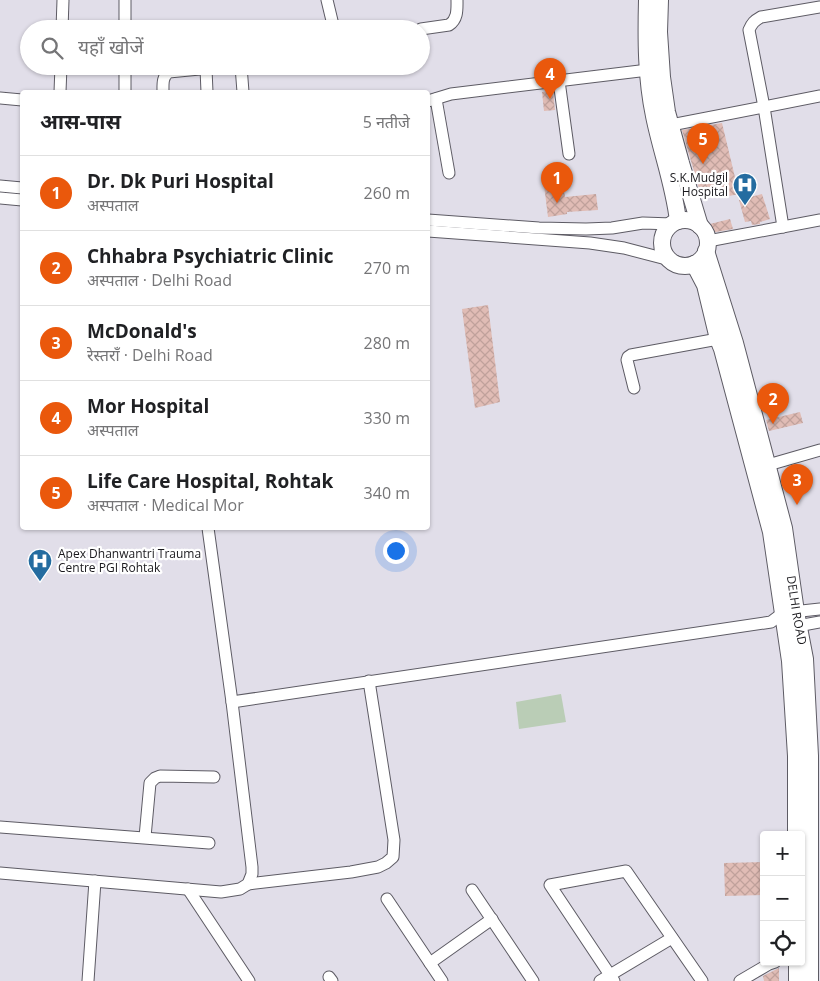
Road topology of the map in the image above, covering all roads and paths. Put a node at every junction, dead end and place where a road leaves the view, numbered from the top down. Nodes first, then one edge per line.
1 (63, 0) edge
2 (125, 0) edge
3 (326, 0) edge
4 (457, 0) edge
5 (648, 0) edge
6 (660, 0) edge
7 (820, 7) edge
8 (62, 20) edge
9 (125, 20) edge
10 (332, 20) edge
11 (430, 27) edge
12 (648, 70) junction
13 (61, 75) edge
14 (125, 75) edge
15 (165, 75) edge
16 (206, 75) edge
17 (242, 75) edge
18 (559, 81) junction
19 (60, 90) edge
20 (125, 90) edge
21 (163, 90) edge
22 (207, 90) edge
23 (243, 90) edge
24 (820, 96) edge
25 (0, 98) edge
26 (20, 100) edge
27 (432, 100) edge
28 (764, 107) junction
29 (671, 126) junction
30 (569, 154) dead end
31 (449, 173) dead end
32 (0, 186) edge
33 (20, 188) edge
34 (0, 198) edge
35 (20, 200) edge
36 (430, 220) edge
37 (820, 220) edge
38 (675, 222) junction
39 (700, 226) junction
40 (783, 227) junction
41 (430, 231) edge
42 (707, 246) junction
43 (670, 260) junction
44 (694, 264) junction
45 (718, 338) junction
46 (634, 388) dead end
47 (820, 450) edge
48 (768, 465) junction
49 (208, 530) edge
50 (820, 610) edge
51 (787, 620) junction
52 (820, 622) edge
53 (369, 681) junction
54 (232, 702) junction
55 (214, 777) dead end
56 (815, 804) edge
57 (0, 827) edge
58 (796, 831) edge
59 (145, 837) junction
60 (209, 843) dead end
61 (0, 873) edge
62 (95, 881) junction
63 (248, 884) junction
64 (188, 889) junction
65 (472, 890) dead end
66 (387, 900) dead end
67 (492, 919) junction
68 (805, 932) edge
69 (672, 938) junction
70 (430, 963) junction
71 (765, 966) edge
72 (805, 966) edge
73 (608, 979) edge
74 (807, 980) edge
75 (88, 981) edge
76 (249, 981) edge
77 (442, 981) edge
78 (533, 981) edge
79 (702, 981) edge
80 (740, 981) edge

1 - 8 street
2 - 9 street
3 - 10 street
4 - 11 street
5 - 12 main road
6 - 29 main road
7 - 28 street
12 - 18 street
12 - 38 main road
13 - 19 street
14 - 20 street
15 - 21 street
16 - 22 street
17 - 23 street
18 - 27 street
18 - 30 street
24 - 28 street
25 - 26 street
27 - 31 street
28 - 29 street
28 - 40 street
29 - 39 main road
32 - 33 street
34 - 35 street
36 - 38 street
37 - 40 street
38 - 39 main road
38 - 43 main road
39 - 42 main road
40 - 42 street
41 - 43 street
42 - 44 main road
42 - 48 main road, DELHI ROAD
43 - 44 main road
44 - 45 main road, DELHI ROAD
45 - 46 street
45 - 51 main road, DELHI ROAD
47 - 48 street
48 - 51 main road, DELHI ROAD
49 - 54 street
50 - 51 street
51 - 52 street
51 - 53 street
51 - 56 main road, DELHI ROAD
51 - 58 main road, DELHI ROAD
53 - 54 street
53 - 63 street
54 - 63 street
55 - 59 street
56 - 68 main road, DELHI ROAD
57 - 59 street
59 - 60 street
61 - 62 street
62 - 64 street
62 - 75 street
63 - 64 street
64 - 76 street
65 - 67 street
66 - 70 street
67 - 70 street
67 - 78 street
69 - 73 street
69 - 73 street
69 - 79 street
70 - 77 street
71 - 80 street
72 - 74 main road, DELHI ROAD

